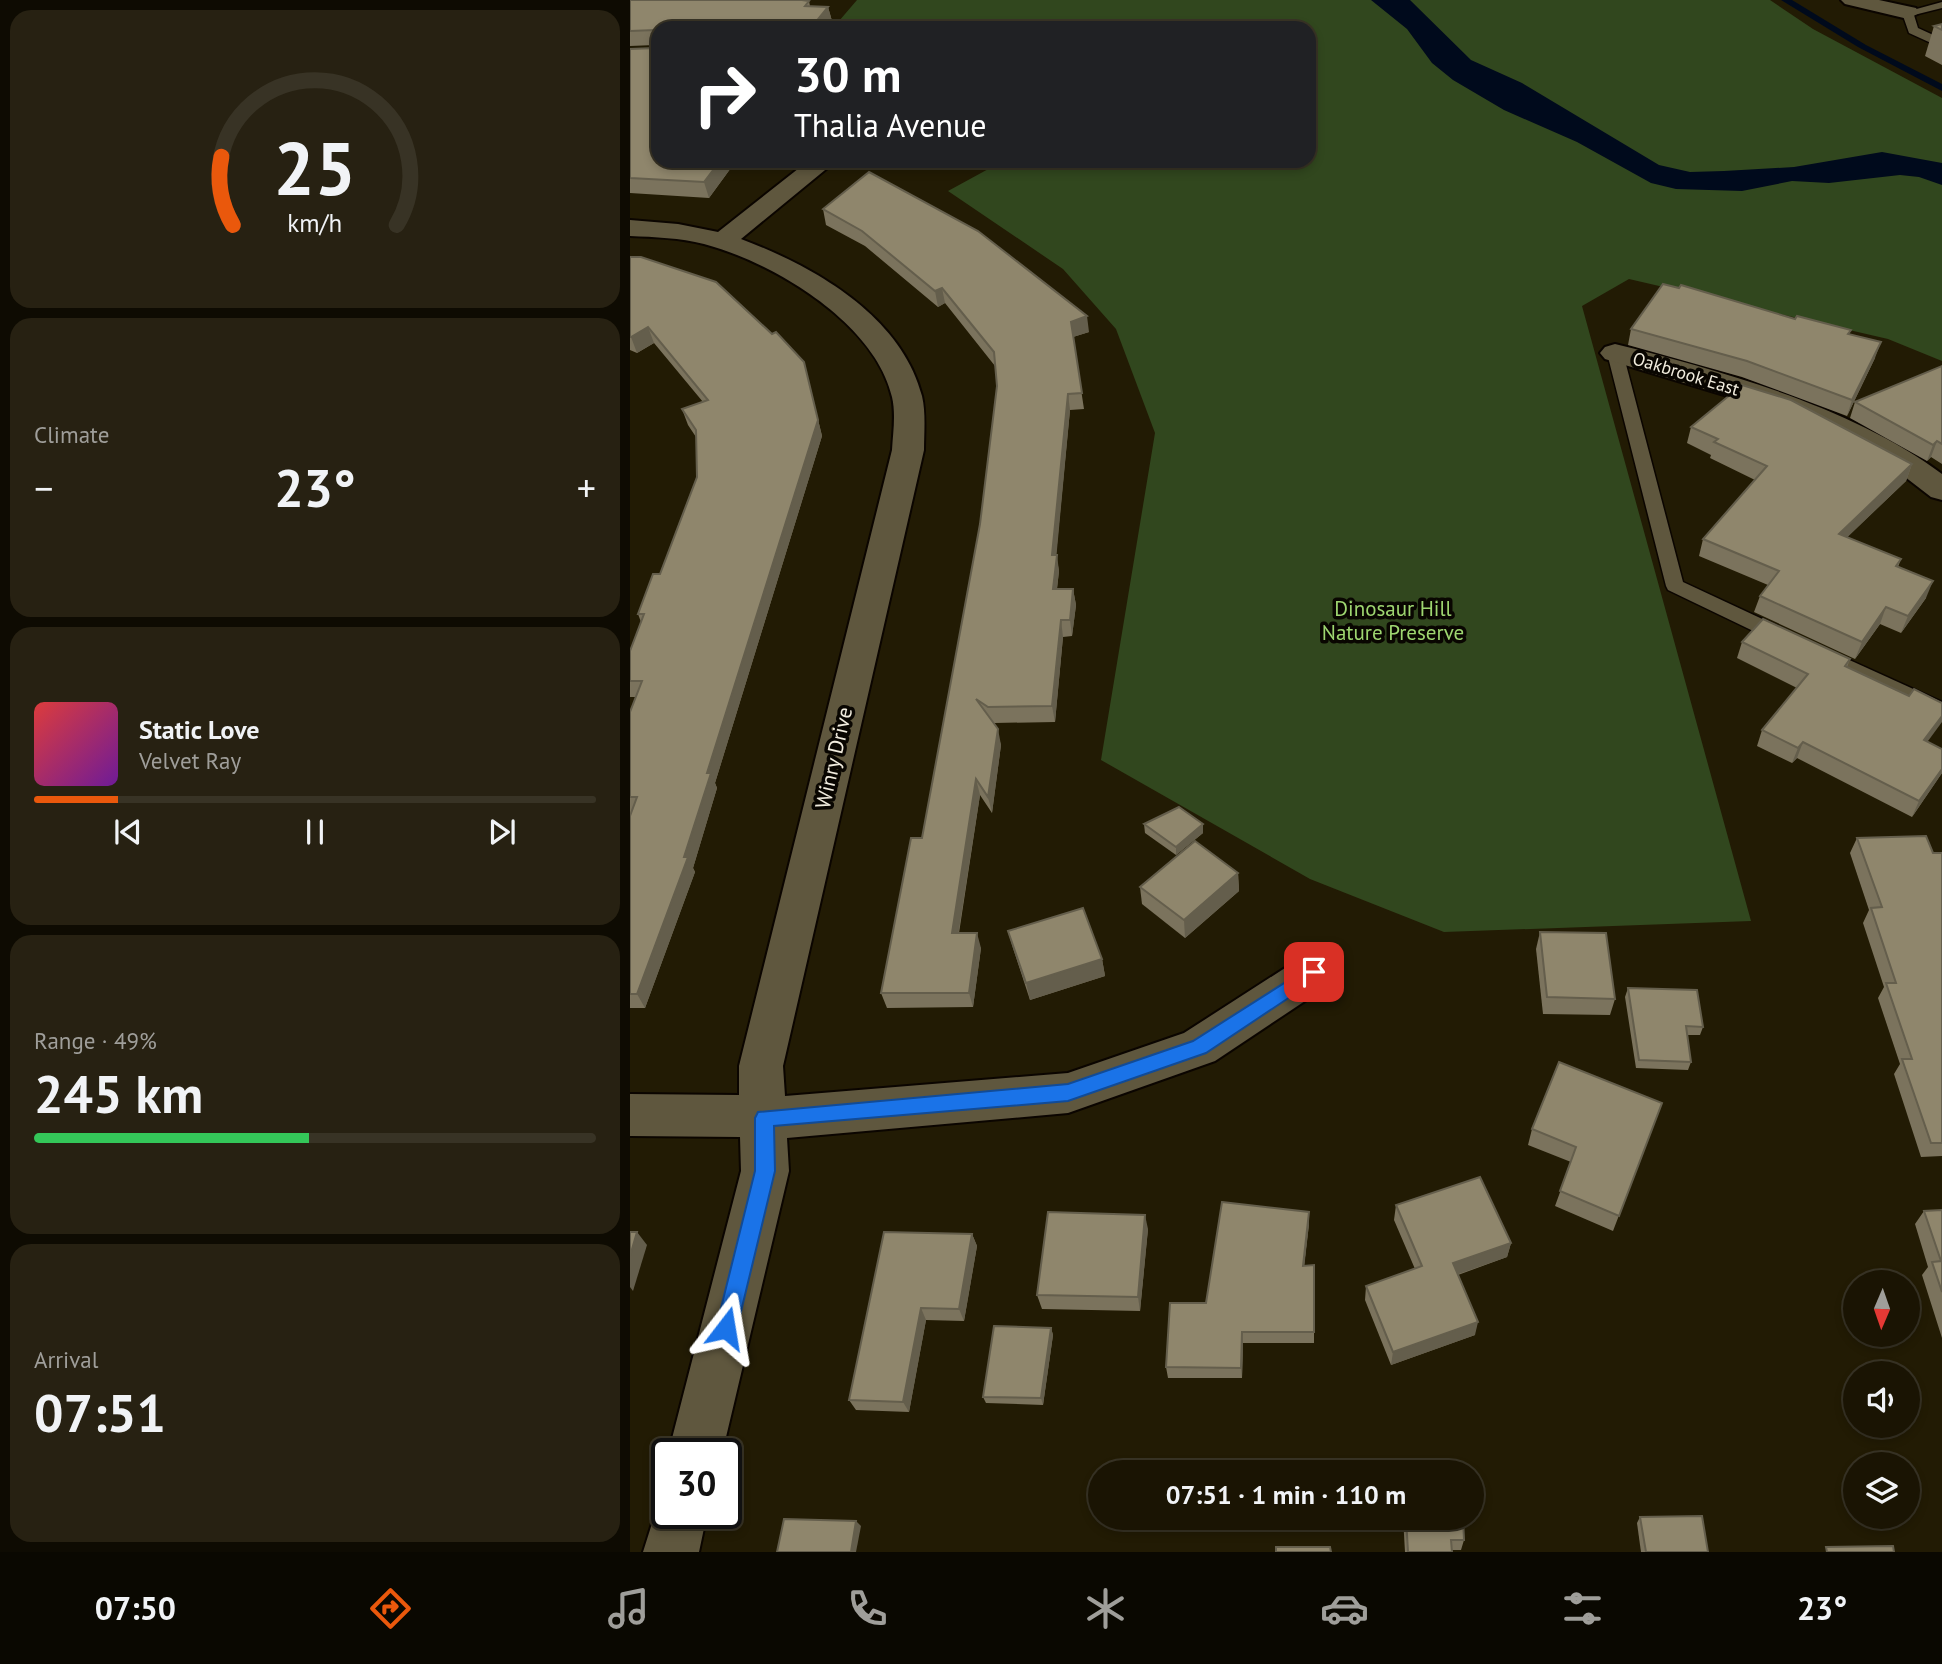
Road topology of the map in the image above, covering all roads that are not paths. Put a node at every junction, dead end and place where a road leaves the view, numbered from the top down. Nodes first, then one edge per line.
1 (1852, 0) edge
2 (1942, 5) edge
3 (1908, 13) junction
4 (1942, 44) edge
5 (814, 168) edge
6 (630, 228) edge
7 (723, 241) junction
8 (1615, 353) joint
9 (1942, 490) edge
10 (1942, 710) edge
11 (1314, 972) dead end
12 (630, 1115) edge
13 (765, 1118) junction
14 (699, 1438) edge
15 (676, 1529) edge
16 (671, 1552) edge

1 - 3 street
2 - 3 lane
3 - 4 lane
5 - 7 street
6 - 7 street, Winry Drive
7 - 13 street, Winry Drive
8 - 9 street, Oakbrook East
8 - 10 lane
11 - 13 street
12 - 13 street
13 - 14 street, Winry Drive
15 - 16 street

